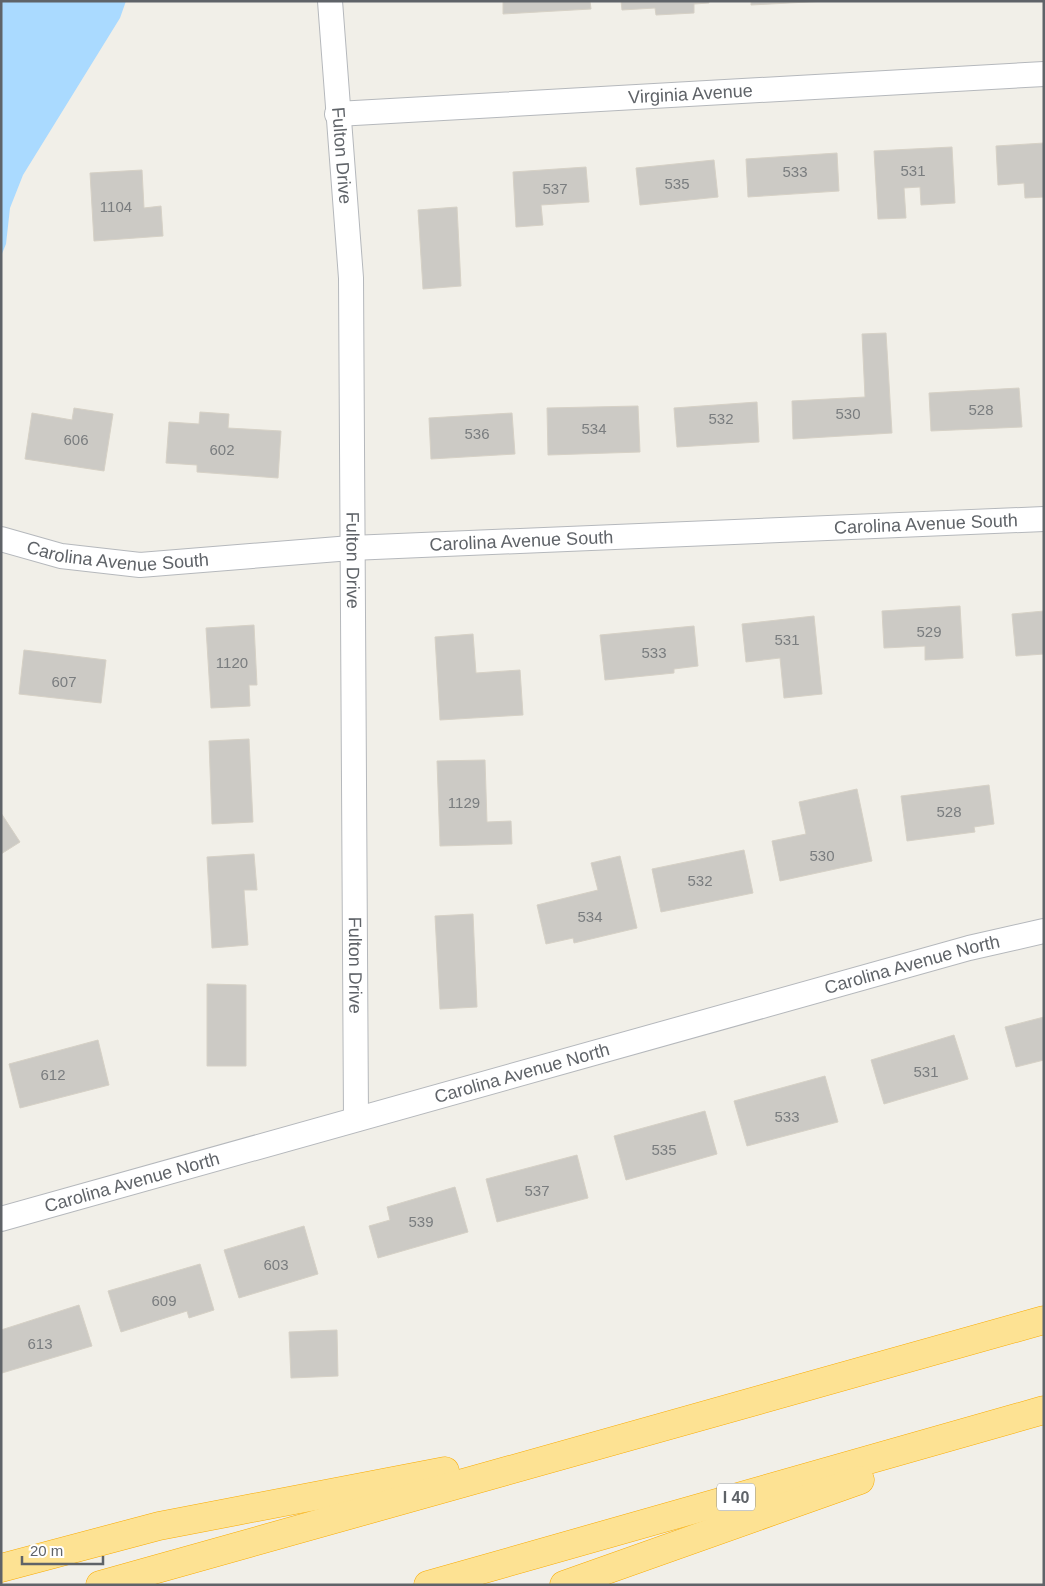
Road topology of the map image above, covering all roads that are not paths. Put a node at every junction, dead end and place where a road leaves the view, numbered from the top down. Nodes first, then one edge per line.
1 (330, 1) edge
2 (1044, 74) edge
3 (337, 114) junction
4 (1044, 519) edge
5 (1, 539) edge
6 (351, 548) junction
7 (1044, 931) edge
8 (356, 1119) junction
9 (1, 1218) edge
10 (1044, 1320) edge
11 (1044, 1410) edge
12 (1044, 1414) edge
13 (629, 1437) junction
14 (1, 1568) edge
15 (100, 1585) edge
16 (428, 1585) edge
17 (564, 1585) edge

1 - 3 street, Fulton Drive
2 - 3 street, Virginia Avenue
3 - 6 street, Fulton Drive
4 - 6 street, Carolina Avenue South
5 - 6 street, Carolina Avenue South
6 - 8 street, Fulton Drive
7 - 8 street, Carolina Avenue North
8 - 9 street, Carolina Avenue North
10 - 13 highway
11 - 16 highway, I 40
12 - 17 highway
13 - 14 highway
13 - 15 highway

